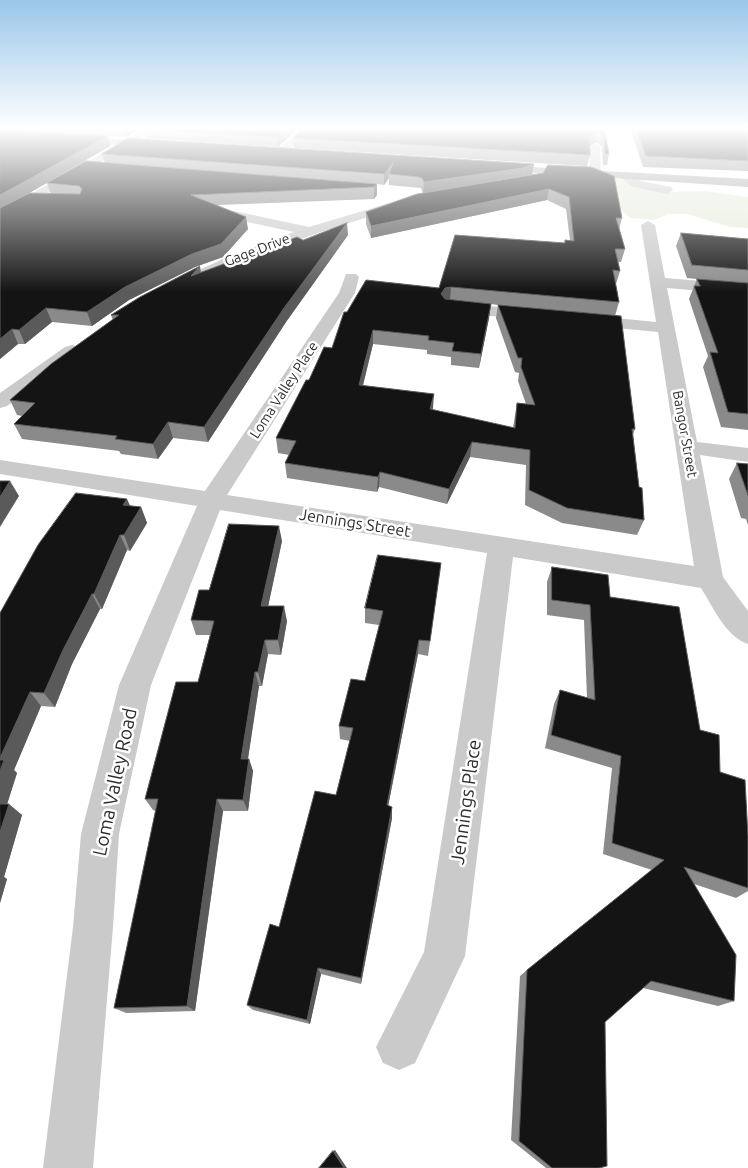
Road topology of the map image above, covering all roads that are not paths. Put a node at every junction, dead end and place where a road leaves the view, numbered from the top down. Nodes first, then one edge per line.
1 (60, 183) edge
2 (522, 183) edge
3 (528, 183) edge
4 (635, 183) edge
5 (667, 190) dead end
6 (32, 199) junction
7 (50, 200) edge
8 (416, 200) edge
9 (234, 215) edge
10 (0, 217) edge
11 (648, 225) dead end
12 (309, 231) junction
13 (351, 276) dead end
14 (658, 282) junction
15 (748, 290) edge
16 (155, 296) edge
17 (450, 307) edge
18 (551, 317) edge
19 (570, 319) edge
20 (666, 328) junction
21 (87, 340) edge
22 (0, 402) edge
23 (687, 447) junction
24 (748, 455) edge
25 (0, 468) edge
26 (211, 500) junction
27 (501, 546) junction
28 (710, 579) junction
29 (748, 632) edge
30 (399, 1047) dead end
31 (68, 1168) edge

1 - 6 street
2 - 3 main road
4 - 5 street
6 - 7 street
6 - 10 street
8 - 12 street, Gage Drive
9 - 12 street
11 - 14 street, Bangor Street
12 - 16 street, Gage Drive
13 - 26 street, Loma Valley Place
14 - 15 street
14 - 20 street, Bangor Street
17 - 18 street
19 - 20 street
20 - 23 street, Bangor Street
21 - 22 street
23 - 24 street
23 - 28 street, Bangor Street
25 - 26 street, Jennings Street
26 - 27 street, Jennings Street
26 - 31 street, Loma Valley Road
27 - 28 street, Jennings Street
27 - 30 street, Jennings Place
28 - 29 street, Bangor Street

